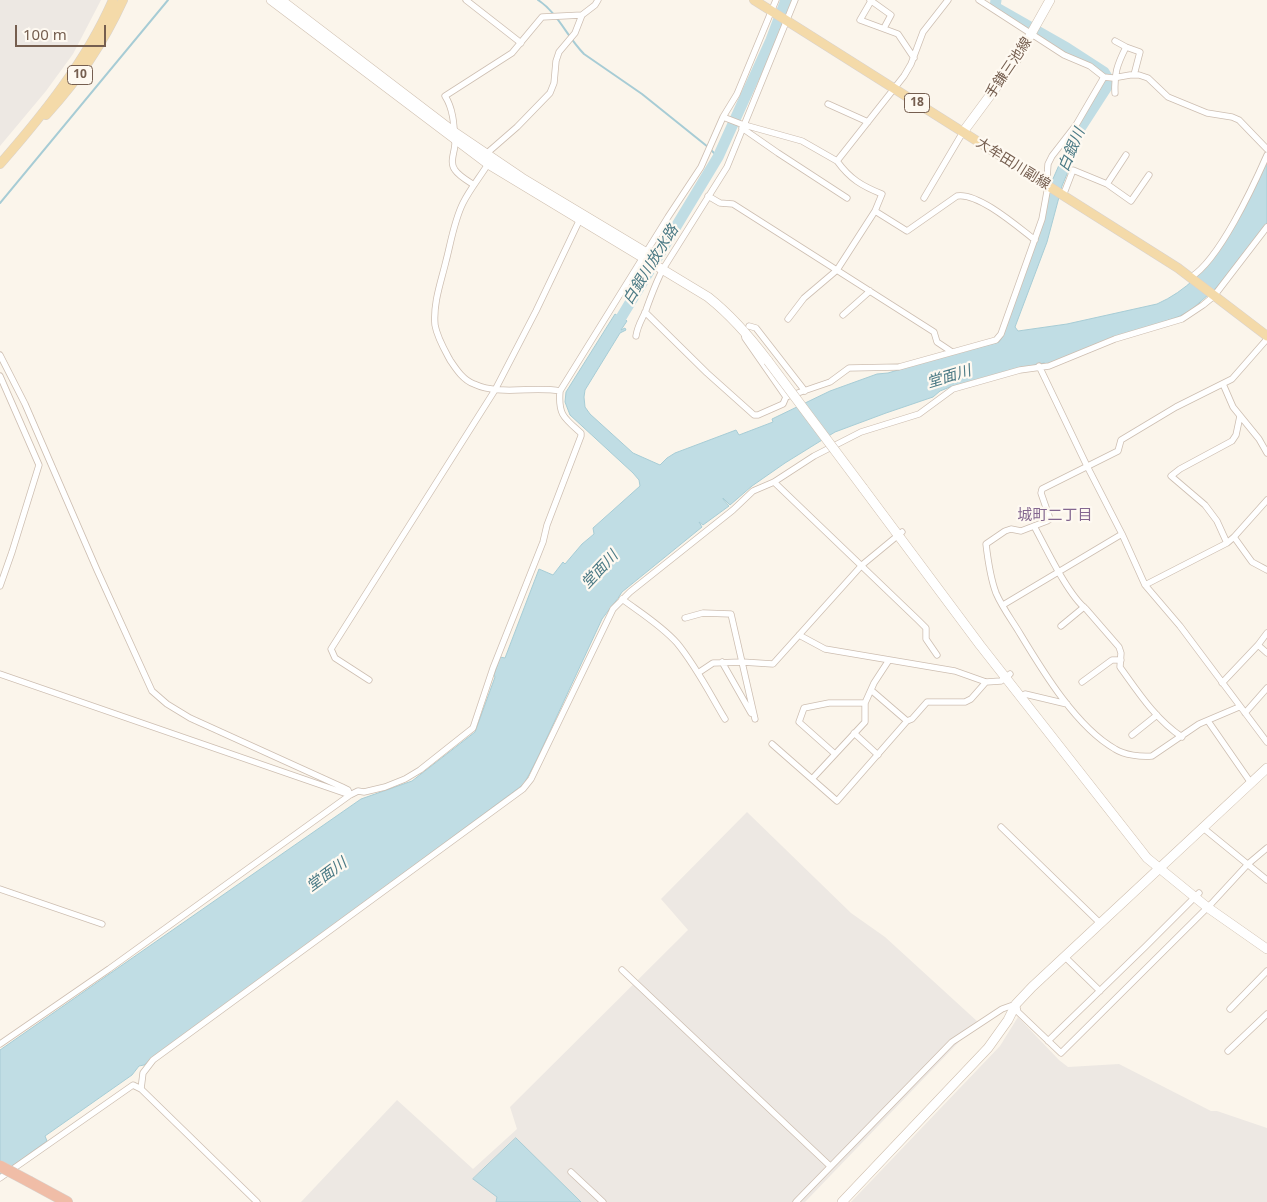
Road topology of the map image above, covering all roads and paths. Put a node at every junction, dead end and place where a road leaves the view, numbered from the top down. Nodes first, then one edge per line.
1 (113, 0) edge
2 (123, 0) edge
3 (271, 0) edge
4 (282, 0) edge
5 (466, 0) edge
6 (598, 0) edge
7 (754, 0) edge
8 (776, 0) edge
9 (794, 0) edge
10 (871, 0) edge
11 (948, 0) edge
12 (979, 0) edge
13 (1050, 0) edge
14 (772, 12) junction
15 (582, 15) junction
16 (786, 20) junction
17 (884, 28) junction
18 (1035, 30) junction
19 (1115, 41) dead end
20 (521, 43) junction
21 (1126, 47) junction
22 (914, 58) junction
23 (1134, 75) junction
24 (1104, 77) junction
25 (1114, 78) junction
26 (894, 88) junction
27 (1115, 93) dead end
28 (828, 104) dead end
29 (725, 118) junction
30 (868, 122) junction
31 (742, 126) junction
32 (963, 132) junction
33 (454, 136) junction
34 (21, 140) junction
35 (1267, 150) edge
36 (486, 154) junction
37 (1126, 155) dead end
38 (1267, 155) edge
39 (837, 161) junction
40 (0, 164) edge
41 (488, 164) junction
42 (1149, 175) dead end
43 (1107, 184) junction
44 (474, 185) junction
45 (1046, 185) junction
46 (708, 196) junction
47 (1063, 196) junction
48 (848, 198) dead end
49 (924, 198) dead end
50 (875, 211) junction
51 (581, 218) junction
52 (1267, 227) edge
53 (1035, 240) junction
54 (644, 255) junction
55 (664, 266) junction
56 (837, 270) junction
57 (1193, 279) junction
58 (870, 291) junction
59 (1212, 295) junction
60 (645, 312) junction
61 (843, 315) dead end
62 (788, 319) dead end
63 (746, 328) junction
64 (636, 336) dead end
65 (1267, 338) edge
66 (952, 352) junction
67 (0, 355) edge
68 (1039, 366) junction
69 (0, 376) edge
70 (1223, 384) junction
71 (495, 390) junction
72 (560, 391) junction
73 (805, 391) junction
74 (786, 397) junction
75 (1240, 416) junction
76 (1267, 454) edge
77 (1087, 466) junction
78 (774, 482) junction
79 (1267, 500) edge
80 (1034, 526) junction
81 (900, 533) junction
82 (1122, 534) junction
83 (1234, 538) junction
84 (1227, 543) junction
85 (862, 565) junction
86 (1267, 570) edge
87 (1059, 572) junction
88 (1145, 585) junction
89 (0, 586) edge
90 (622, 599) junction
91 (1003, 605) junction
92 (1084, 607) junction
93 (685, 618) dead end
94 (1061, 626) dead end
95 (1267, 632) edge
96 (799, 634) junction
97 (1258, 645) junction
98 (1267, 653) edge
99 (937, 656) dead end
100 (889, 660) junction
101 (1120, 660) junction
102 (722, 662) junction
103 (742, 662) junction
104 (698, 673) junction
105 (0, 674) edge
106 (1007, 676) junction
107 (369, 680) dead end
108 (986, 682) junction
109 (1082, 682) dead end
110 (1222, 683) junction
111 (1267, 688) edge
112 (871, 690) junction
113 (1022, 695) junction
114 (865, 703) junction
115 (1067, 704) junction
116 (1239, 707) junction
117 (1245, 713) junction
118 (1157, 715) junction
119 (725, 719) dead end
120 (907, 721) junction
121 (1208, 721) junction
122 (854, 733) junction
123 (1132, 735) dead end
124 (1182, 737) junction
125 (1267, 742) edge
126 (772, 744) dead end
127 (835, 754) junction
128 (878, 754) junction
129 (1267, 768) edge
130 (812, 779) junction
131 (1251, 783) junction
132 (350, 795) junction
133 (1202, 827) junction
134 (1001, 828) dead end
135 (1267, 848) edge
136 (1248, 864) junction
137 (1161, 866) junction
138 (1267, 880) edge
139 (0, 888) edge
140 (1197, 895) junction
141 (1209, 905) junction
142 (102, 924) dead end
143 (1101, 924) junction
144 (1267, 942) edge
145 (1267, 948) edge
146 (1065, 957) junction
147 (622, 970) dead end
148 (1267, 971) edge
149 (1100, 991) junction
150 (1016, 1004) junction
151 (1230, 1009) dead end
152 (1267, 1014) edge
153 (1048, 1041) junction
154 (0, 1044) edge
155 (1228, 1051) dead end
156 (141, 1089) junction
157 (0, 1166) edge
158 (830, 1166) junction
159 (571, 1172) dead end
160 (0, 1178) edge
161 (67, 1202) edge
162 (256, 1202) edge
163 (603, 1202) edge
164 (796, 1202) edge
165 (842, 1202) edge

1 - 34 main road, 10
2 - 34 main road, 10
3 - 33 street
4 - 33 street
5 - 20 street
6 - 15 street
7 - 14 main road, 大牟田川副線 / 18
8 - 14 street
9 - 16 street
10 - 17 street
10 - 17 street
11 - 22 street
12 - 18 street
13 - 18 street, 手鎌三池線
14 - 16 main road, 大牟田川副線 / 18
14 - 29 street
15 - 20 street
15 - 36 street
16 - 26 main road, 大牟田川副線 / 18
16 - 31 street
17 - 22 street
18 - 24 street
18 - 32 street, 手鎌三池線
19 - 21 street
20 - 33 street
21 - 23 street
21 - 25 street
22 - 26 street
23 - 25 street
23 - 35 street
24 - 25 street
24 - 45 street
25 - 27 street
26 - 30 street
26 - 32 main road, 大牟田川副線 / 18
28 - 30 street
29 - 31 street
29 - 54 street
30 - 39 street
31 - 39 street
31 - 46 street
31 - 48 street
32 - 45 main road, 大牟田川副線 / 18
32 - 49 street
33 - 36 street
33 - 41 street
33 - 44 street
34 - 40 main road, 10
36 - 41 street
36 - 51 street
37 - 43 street
38 - 57 street
39 - 50 street
41 - 44 street
41 - 51 street
42 - 43 street
43 - 47 street
44 - 71 street
45 - 47 main road, 大牟田川副線 / 18
45 - 53 street
46 - 55 street
46 - 56 street
47 - 57 main road, 大牟田川副線 / 18
50 - 53 street
50 - 56 street
51 - 54 street
51 - 71 street
52 - 59 street
53 - 66 street
54 - 55 street
54 - 72 street
55 - 60 street
55 - 63 street
56 - 58 street
56 - 62 street
57 - 59 main road, 大牟田川副線 / 18
58 - 61 street
58 - 66 street
59 - 65 main road, 大牟田川副線 / 18
59 - 68 street
60 - 64 street
60 - 74 street
63 - 73 street
63 - 74 street
63 - 81 street
65 - 70 street
66 - 73 street
67 - 132 street
68 - 77 street
68 - 78 street
69 - 89 street
70 - 75 street
70 - 77 street
71 - 72 street
71 - 107 street
72 - 132 street
73 - 74 street
75 - 76 street
75 - 84 street
77 - 80 street
77 - 82 street
78 - 85 street
78 - 90 street
79 - 83 street
80 - 87 street
80 - 91 street
81 - 85 street
81 - 106 street
82 - 87 street
82 - 88 street
83 - 84 street
83 - 86 street
84 - 88 street
85 - 96 street
85 - 99 street
87 - 91 street
87 - 92 street
88 - 110 street
90 - 104 street
90 - 156 street
91 - 115 street
92 - 94 street
92 - 101 street
93 - 103 street
95 - 97 street
96 - 100 street
96 - 103 street
97 - 98 street
97 - 110 street
100 - 108 street
100 - 112 street
101 - 109 street
101 - 118 street
102 - 103 street
102 - 103 street
102 - 104 street
104 - 119 street
105 - 132 street
106 - 108 street
106 - 113 street
108 - 120 street
110 - 116 street
111 - 117 street
112 - 114 street
112 - 120 street
113 - 115 street
113 - 137 street
114 - 122 street
114 - 127 street
115 - 124 street
116 - 117 street
116 - 121 street
117 - 125 street
118 - 123 street
118 - 124 street
120 - 128 street
121 - 124 street
121 - 131 street
122 - 127 street
122 - 128 street
126 - 130 street
127 - 130 street
128 - 130 street
129 - 131 street
131 - 133 street
132 - 154 street
133 - 136 street
133 - 137 street
134 - 143 street
135 - 136 street
136 - 138 street
136 - 141 street
137 - 140 street
137 - 143 street
139 - 142 street
140 - 141 street
140 - 149 street
141 - 144 street
141 - 145 street
141 - 153 street
143 - 146 street
146 - 149 street
146 - 150 street
147 - 158 street
148 - 151 street
149 - 153 street
150 - 153 street
150 - 158 street
150 - 165 street
152 - 155 street
156 - 160 street
156 - 162 street
157 - 161 highway, bridge
158 - 164 street
159 - 163 street

